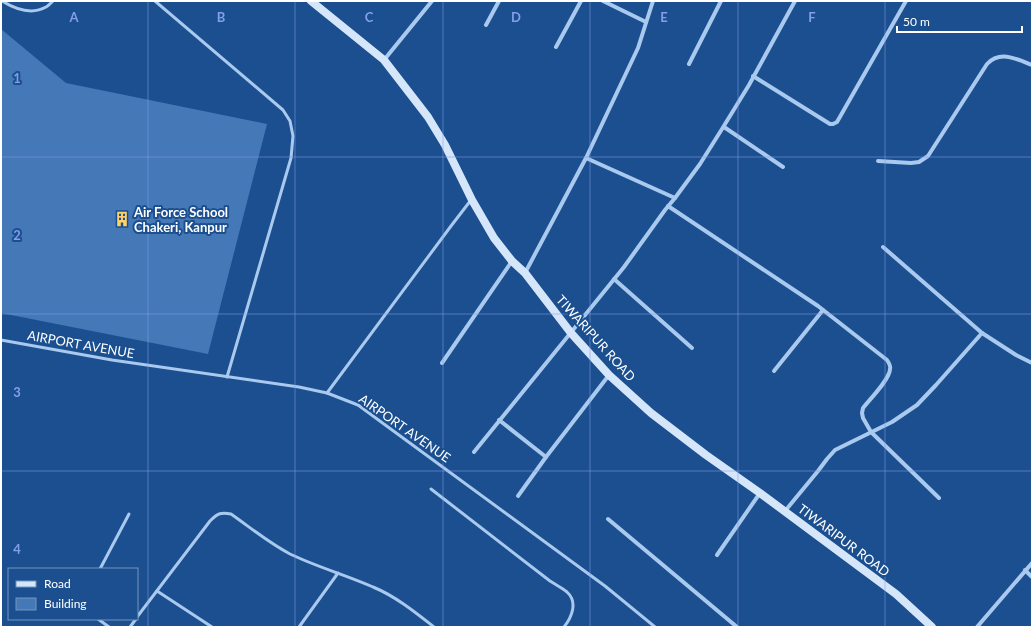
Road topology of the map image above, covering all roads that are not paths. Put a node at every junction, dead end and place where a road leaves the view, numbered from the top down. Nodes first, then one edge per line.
1 (2, 1) edge
2 (53, 1) edge
3 (155, 1) edge
4 (311, 1) edge
5 (432, 1) edge
6 (499, 1) edge
7 (581, 1) edge
8 (603, 1) edge
9 (654, 1) edge
10 (721, 1) edge
11 (795, 1) edge
12 (906, 1) edge
13 (646, 22) junction
14 (486, 25) dead end
15 (556, 47) dead end
16 (384, 60) junction
17 (689, 64) dead end
18 (1032, 65) edge
19 (753, 76) junction
20 (724, 127) junction
21 (586, 158) junction
22 (878, 161) dead end
23 (783, 167) dead end
24 (675, 198) junction
25 (472, 200) junction
26 (668, 206) junction
27 (883, 247) dead end
28 (512, 260) junction
29 (525, 273) junction
30 (614, 279) junction
31 (823, 310) junction
32 (572, 333) junction
33 (982, 333) junction
34 (1, 340) edge
35 (692, 348) dead end
36 (442, 363) dead end
37 (1032, 363) edge
38 (774, 371) dead end
39 (609, 375) junction
40 (227, 376) junction
41 (327, 393) junction
42 (499, 420) junction
43 (871, 432) junction
44 (474, 452) dead end
45 (546, 457) junction
46 (431, 490) dead end
47 (760, 492) junction
48 (518, 496) dead end
49 (939, 498) dead end
50 (785, 511) junction
51 (129, 514) dead end
52 (608, 519) dead end
53 (717, 555) dead end
54 (1032, 563) edge
55 (101, 568) edge
56 (1025, 570) junction
57 (338, 573) junction
58 (1032, 577) edge
59 (157, 591) junction
60 (138, 615) edge
61 (99, 620) edge
62 (109, 627) edge
63 (212, 627) edge
64 (300, 627) edge
65 (434, 627) edge
66 (564, 627) edge
67 (655, 627) edge
68 (737, 627) edge
69 (932, 627) edge
70 (977, 627) edge

1 - 2 lane
3 - 40 lane
4 - 16 street, TIWARIPUR ROAD
5 - 16 street
6 - 14 street
7 - 15 street
8 - 13 street
9 - 13 street
10 - 17 street
11 - 19 street
12 - 19 street
13 - 21 street
16 - 25 street, TIWARIPUR ROAD
18 - 22 street
19 - 20 street
20 - 23 street
20 - 24 street
21 - 24 street
21 - 29 street
24 - 26 street
25 - 28 street, TIWARIPUR ROAD
25 - 41 lane
26 - 30 street
26 - 31 street
27 - 33 street
28 - 29 street, TIWARIPUR ROAD
28 - 36 street
29 - 32 street, TIWARIPUR ROAD
30 - 32 street
30 - 35 street
31 - 38 street
31 - 43 street
32 - 39 street, TIWARIPUR ROAD
32 - 42 street
33 - 37 street
33 - 43 street
34 - 40 lane, AIRPORT AVENUE
39 - 45 street
39 - 47 street, TIWARIPUR ROAD
40 - 41 lane, AIRPORT AVENUE
41 - 67 lane, AIRPORT AVENUE
42 - 44 street
42 - 45 street
43 - 49 street
43 - 50 street
45 - 48 street
46 - 66 lane
47 - 50 street, TIWARIPUR ROAD
47 - 53 street
50 - 69 street, TIWARIPUR ROAD
51 - 55 lane
52 - 68 street
54 - 56 street
56 - 58 street
56 - 70 street
57 - 59 lane
57 - 64 lane
57 - 65 lane
59 - 60 lane
59 - 63 lane
61 - 62 lane

